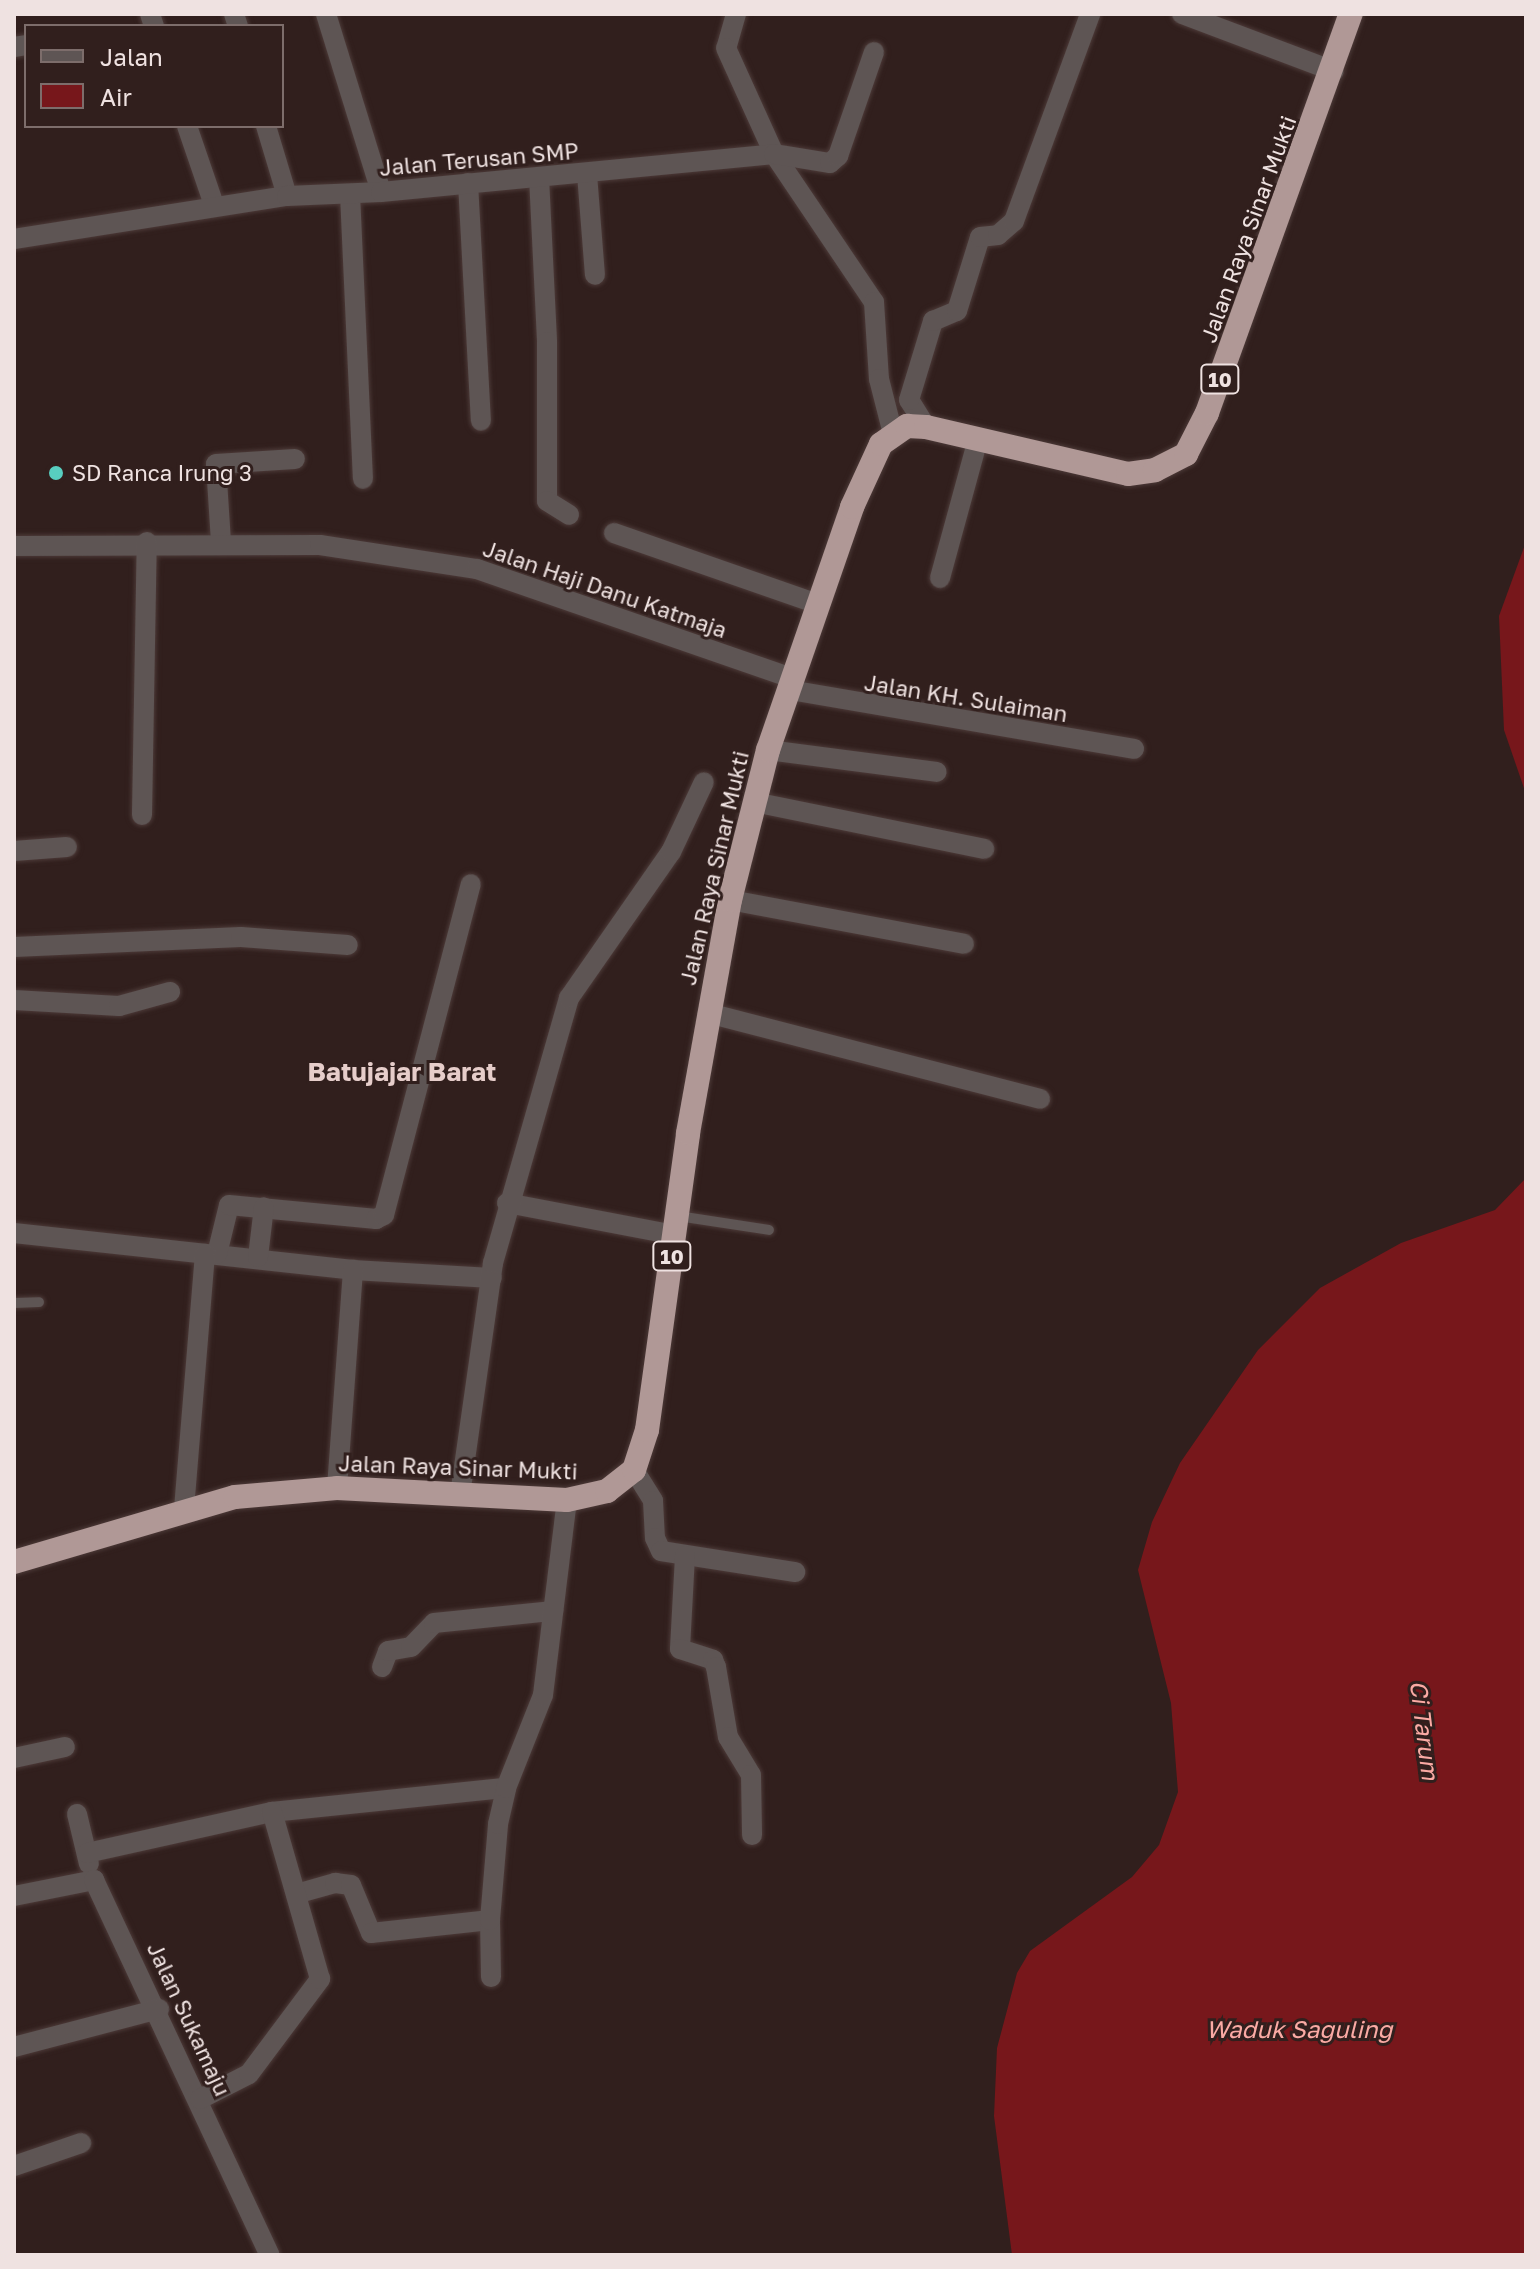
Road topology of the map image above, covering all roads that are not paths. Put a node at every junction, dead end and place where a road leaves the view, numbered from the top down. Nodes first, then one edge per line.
1 (326, 14) edge
2 (736, 14) edge
3 (1090, 14) edge
4 (1182, 14) edge
5 (1351, 14) edge
6 (1212, 18) edge
7 (874, 52) dead end
8 (1334, 71) junction
9 (188, 128) edge
10 (267, 128) edge
11 (774, 154) junction
12 (587, 174) junction
13 (539, 177) junction
14 (468, 183) junction
15 (381, 192) junction
16 (350, 194) junction
17 (287, 196) junction
18 (214, 205) junction
19 (14, 239) edge
20 (595, 275) dead end
21 (481, 421) dead end
22 (926, 427) junction
23 (893, 434) junction
24 (978, 439) junction
25 (295, 459) dead end
26 (363, 479) dead end
27 (569, 515) dead end
28 (614, 533) dead end
29 (147, 542) junction
30 (221, 542) junction
31 (14, 546) edge
32 (940, 578) dead end
33 (818, 604) junction
34 (792, 685) junction
35 (1134, 749) dead end
36 (768, 750) junction
37 (937, 772) dead end
38 (704, 782) dead end
39 (754, 802) junction
40 (142, 815) dead end
41 (67, 847) dead end
42 (984, 849) dead end
43 (14, 851) edge
44 (471, 884) dead end
45 (730, 900) junction
46 (964, 944) dead end
47 (348, 945) dead end
48 (14, 947) edge
49 (170, 992) dead end
50 (14, 1000) edge
51 (708, 1013) junction
52 (1040, 1099) dead end
53 (507, 1203) junction
54 (264, 1207) junction
55 (676, 1226) junction
56 (769, 1230) dead end
57 (14, 1233) edge
58 (211, 1254) junction
59 (258, 1257) junction
60 (353, 1270) junction
61 (492, 1278) junction
62 (39, 1302) dead end
63 (14, 1303) edge
64 (634, 1470) junction
65 (337, 1488) junction
66 (460, 1495) junction
67 (567, 1500) junction
68 (184, 1509) junction
69 (685, 1556) junction
70 (14, 1562) edge
71 (795, 1572) dead end
72 (553, 1611) junction
73 (382, 1667) dead end
74 (65, 1747) dead end
75 (14, 1758) edge
76 (506, 1788) junction
77 (272, 1812) junction
78 (77, 1814) dead end
79 (752, 1835) dead end
80 (87, 1853) junction
81 (94, 1880) junction
82 (296, 1894) junction
83 (14, 1896) edge
84 (490, 1920) junction
85 (491, 1977) dead end
86 (159, 2009) junction
87 (14, 2047) edge
88 (200, 2099) junction
89 (81, 2143) dead end
90 (14, 2166) edge
91 (270, 2255) edge

1 - 15 street
2 - 11 street
3 - 22 street
4 - 6 street
5 - 8 highway, Jalan Raya Sinar Mukti / 10
6 - 8 street
7 - 11 street, Jalan Terusan SMP
8 - 24 highway, Jalan Raya Sinar Mukti / 10
9 - 18 street
10 - 17 street
11 - 12 street, Jalan Terusan SMP
11 - 23 street
12 - 13 street, Jalan Terusan SMP
12 - 20 street
13 - 14 street, Jalan Terusan SMP
13 - 27 street
14 - 15 street, Jalan Terusan SMP
14 - 21 street
15 - 16 street, Jalan Terusan SMP
16 - 17 street, Jalan Terusan SMP
16 - 26 street
17 - 18 street, Jalan Terusan SMP
18 - 19 street, Jalan Terusan SMP
22 - 23 highway, Jalan Raya Sinar Mukti / 10
22 - 24 highway, Jalan Raya Sinar Mukti / 10
23 - 33 highway, Jalan Raya Sinar Mukti / 10
24 - 32 street
25 - 30 street
28 - 33 street
29 - 30 street, Jalan Haji Danu Katmaja
29 - 31 street, Jalan Haji Danu Katmaja
29 - 40 street
30 - 34 street, Jalan Haji Danu Katmaja
33 - 34 highway, Jalan Raya Sinar Mukti / 10
34 - 35 street, Jalan KH. Sulaiman
34 - 36 highway, Jalan Raya Sinar Mukti / 10
36 - 37 street
36 - 39 highway, Jalan Raya Sinar Mukti / 10
38 - 53 street
39 - 42 street
39 - 45 highway, Jalan Raya Sinar Mukti / 10
41 - 43 street
44 - 54 street
45 - 46 street
45 - 51 highway, Jalan Raya Sinar Mukti / 10
47 - 48 street
49 - 50 street
51 - 52 street
51 - 55 highway, Jalan Raya Sinar Mukti / 10
53 - 55 street
53 - 61 street
54 - 58 street
54 - 59 street
55 - 56 lane
55 - 64 highway, Jalan Raya Sinar Mukti / 10
57 - 58 street
58 - 59 street
58 - 68 street
59 - 60 street
60 - 61 street
60 - 65 street
61 - 66 street
62 - 63 lane
64 - 67 highway, Jalan Raya Sinar Mukti
64 - 69 street
65 - 66 highway, Jalan Raya Sinar Mukti
65 - 68 highway, Jalan Raya Sinar Mukti
66 - 67 highway, Jalan Raya Sinar Mukti
67 - 72 street
68 - 70 highway, Jalan Raya Sinar Mukti
69 - 71 street
69 - 79 street
72 - 73 street
72 - 76 street
74 - 75 street
76 - 77 street
76 - 84 street
77 - 80 street
77 - 82 street
78 - 80 street, Jalan Sukamaju
80 - 81 street, Jalan Sukamaju
81 - 83 street
81 - 86 street, Jalan Sukamaju
82 - 84 street
82 - 88 street
84 - 85 street
86 - 87 street
86 - 88 street, Jalan Sukamaju
88 - 91 street, Jalan Sukamaju
89 - 90 street

